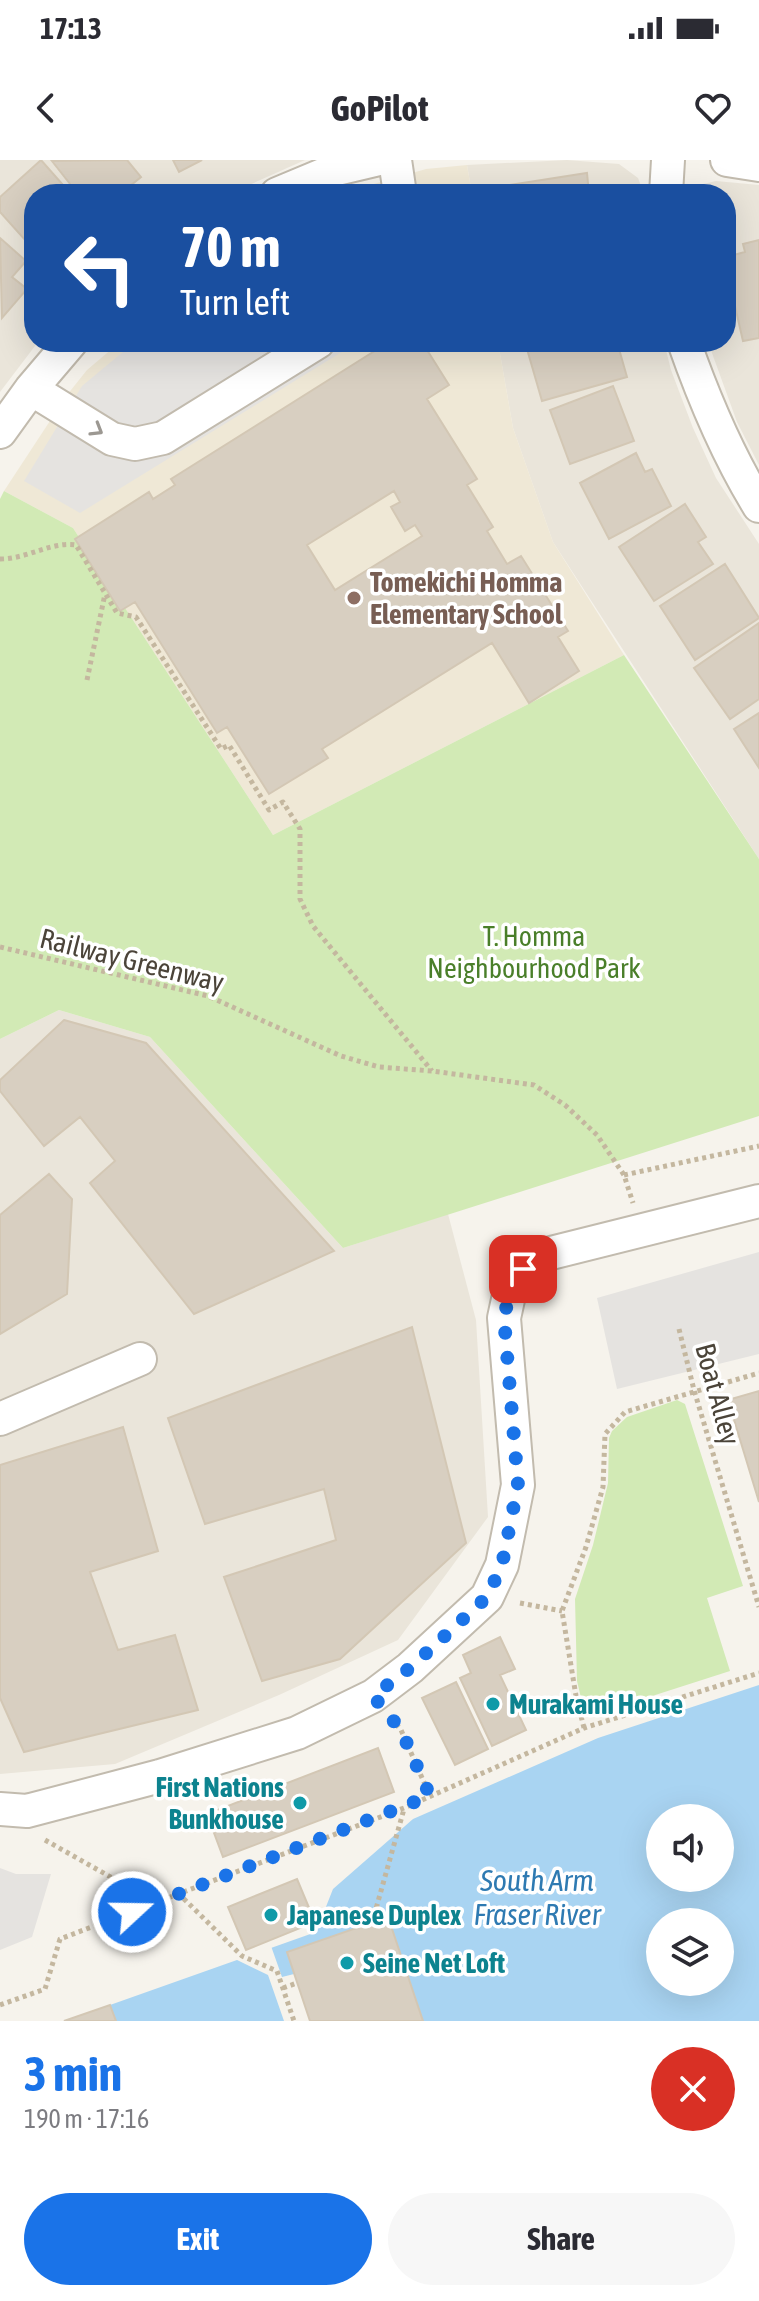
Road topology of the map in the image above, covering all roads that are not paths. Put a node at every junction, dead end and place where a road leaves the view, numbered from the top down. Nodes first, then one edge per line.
1 (375, 160) edge
2 (395, 160) edge
3 (668, 160) edge
4 (727, 160) edge
5 (759, 165) edge
6 (301, 184) edge
7 (399, 184) edge
8 (667, 184) edge
9 (62, 352) edge
10 (302, 352) edge
11 (688, 352) edge
12 (31, 389) junction
13 (0, 432) edge
14 (759, 506) edge
15 (759, 1201) edge
16 (140, 1359) dead end
17 (0, 1419) edge
18 (0, 1809) edge

1 - 6 street
2 - 7 street
3 - 8 street
4 - 5 street
9 - 12 street
12 -> 10 street
11 - 14 street
12 - 13 street
15 - 18 street
16 - 17 street

